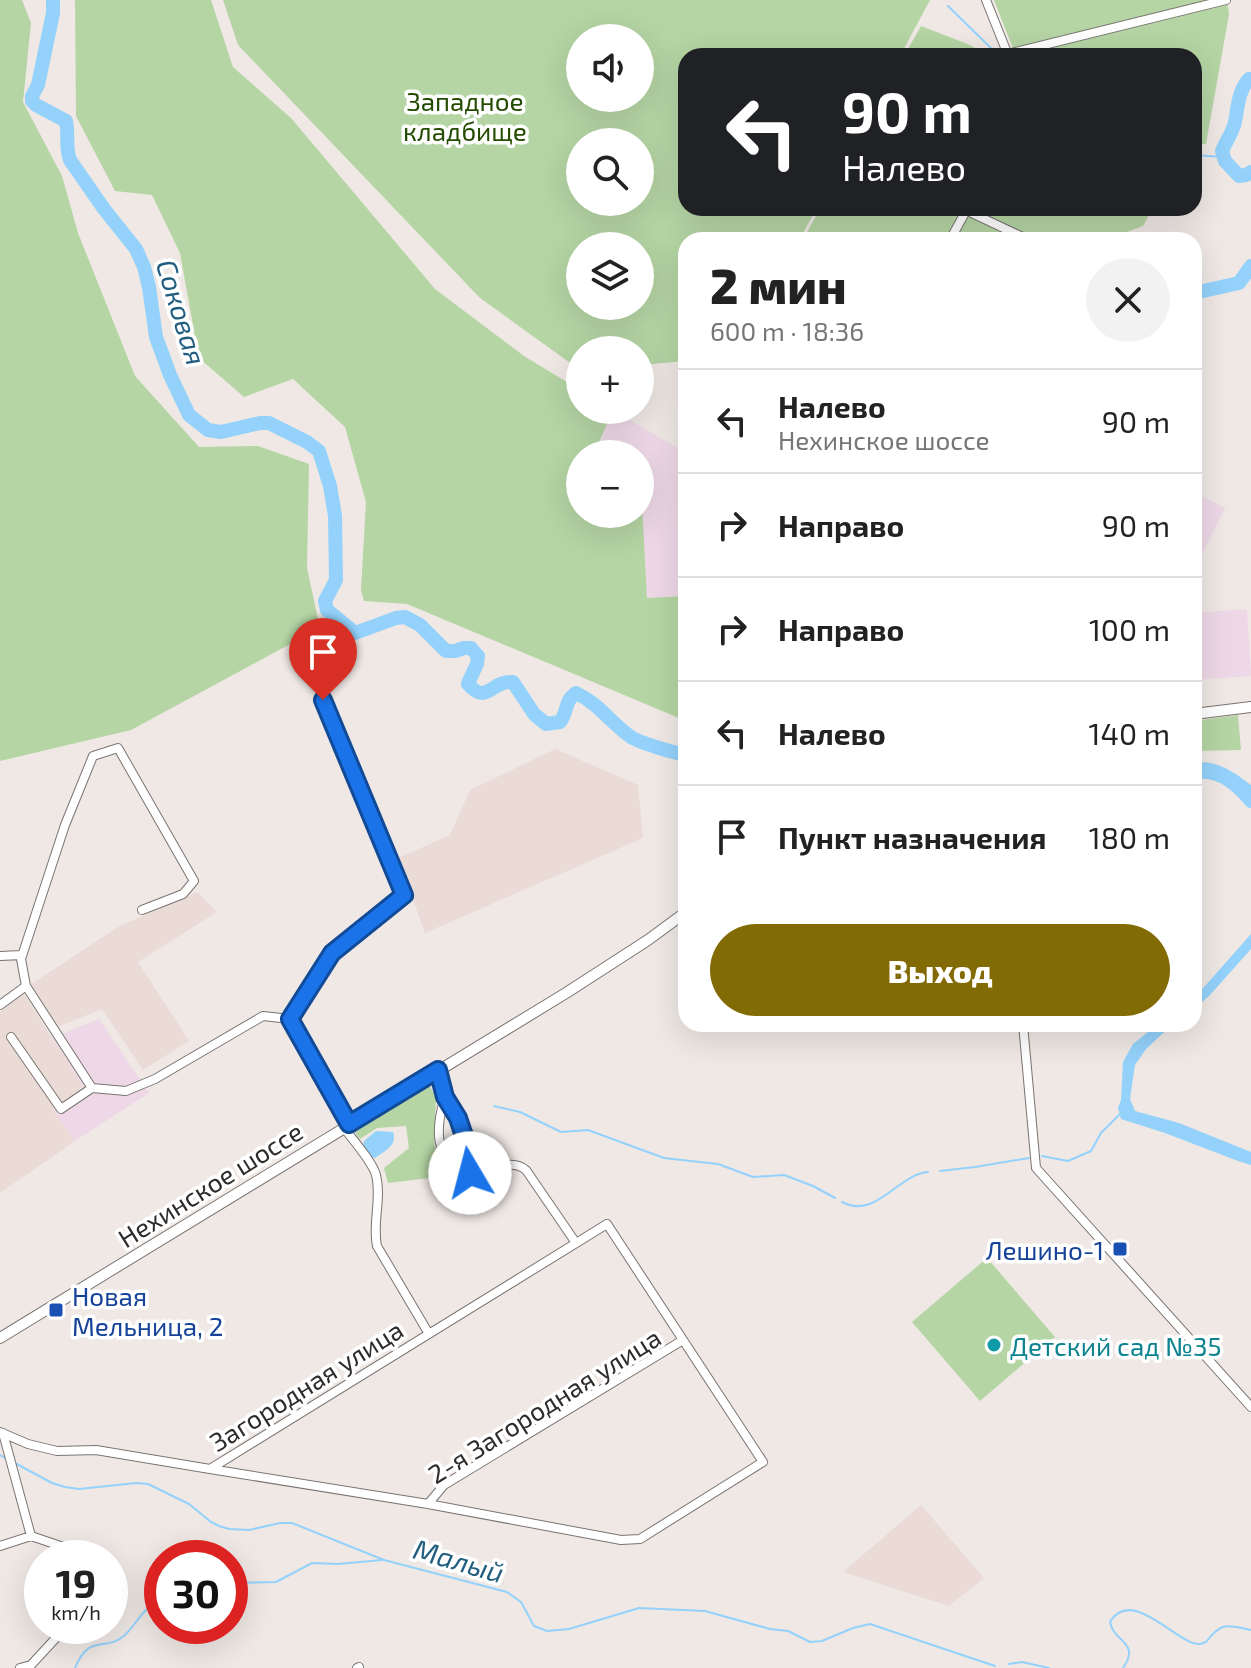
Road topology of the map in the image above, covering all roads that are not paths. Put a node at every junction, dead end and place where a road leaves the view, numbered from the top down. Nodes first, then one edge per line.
1 (986, 0) edge
2 (1226, 0) edge
3 (1005, 48) edge
4 (1036, 48) edge
5 (979, 216) edge
6 (1012, 232) edge
7 (321, 694) dead end
8 (1251, 707) edge
9 (1202, 713) edge
10 (142, 910) dead end
11 (678, 918) edge
12 (22, 955) junction
13 (0, 956) edge
14 (26, 986) junction
15 (0, 1005) edge
16 (290, 1019) junction
17 (1024, 1032) edge
18 (11, 1037) dead end
19 (438, 1070) junction
20 (92, 1088) junction
21 (445, 1097) junction
22 (346, 1126) junction
23 (470, 1173) junction
24 (576, 1243) junction
25 (429, 1334) junction
26 (0, 1338) edge
27 (683, 1340) junction
28 (1251, 1407) edge
29 (2, 1432) edge
30 (210, 1469) junction
31 (428, 1504) junction
32 (31, 1536) junction
33 (43, 1540) edge
34 (0, 1546) edge
35 (50, 1644) edge
36 (20, 1668) edge

1 - 3 street
2 - 4 street
5 - 6 street
7 - 16 street
8 - 9 main road
10 - 12 street
11 - 19 main road, Нехинское шоссе
12 - 13 street
12 - 14 street
14 - 15 street
14 - 20 street
16 - 20 street
16 - 22 street
17 - 28 street
18 - 20 street
19 - 21 street
19 - 22 main road, Нехинское шоссе
21 - 23 street
21 - 23 street
22 - 25 street
22 - 26 main road, Нехинское шоссе
23 - 24 street
24 - 25 street, Загородная улица
24 - 27 street, Загородная улица
25 - 30 street, Загородная улица
27 - 31 street, 2-я Загородная улица
27 - 31 street
29 - 30 street, Загородная улица
29 - 32 street
30 - 31 street
32 - 33 street
32 - 34 street
35 - 36 street

